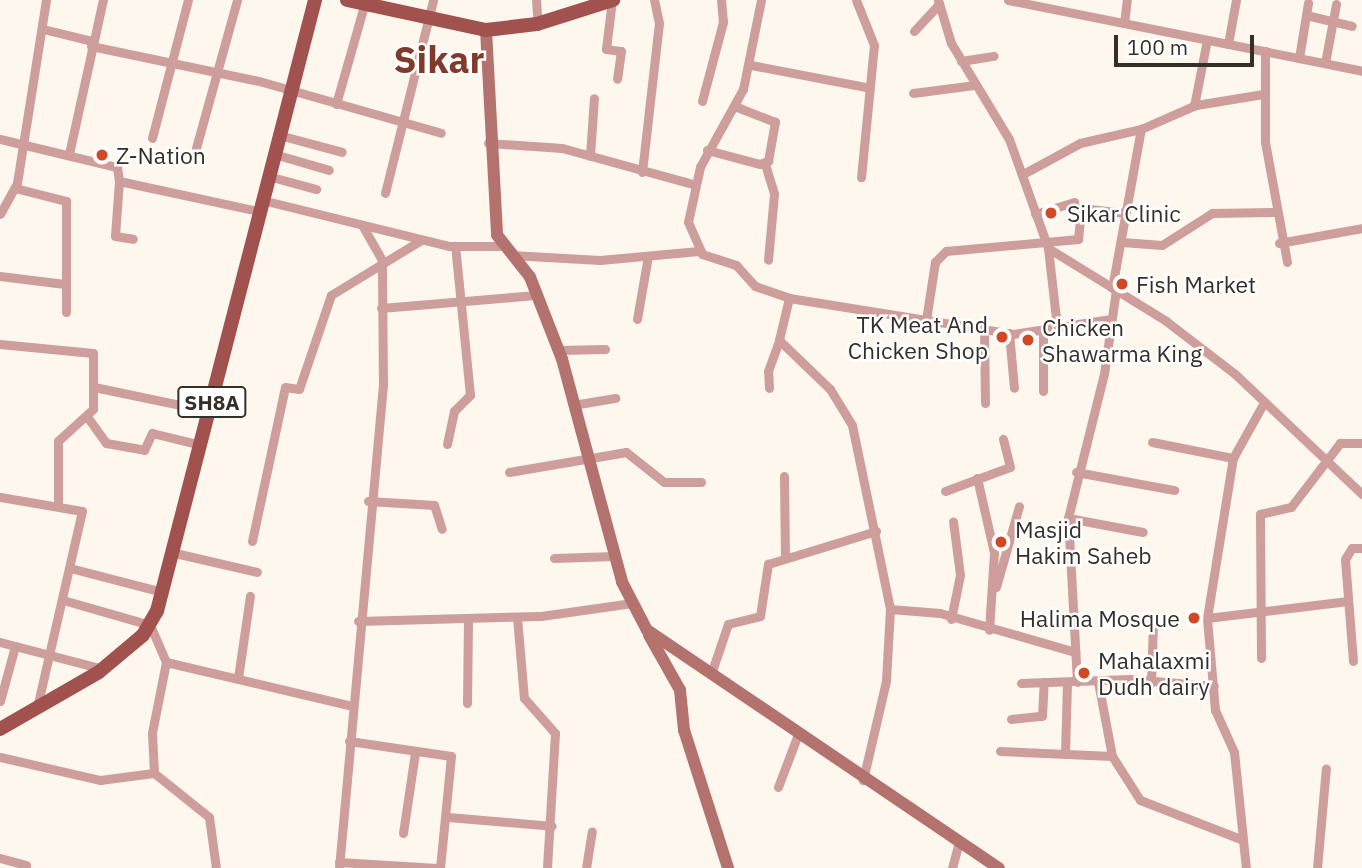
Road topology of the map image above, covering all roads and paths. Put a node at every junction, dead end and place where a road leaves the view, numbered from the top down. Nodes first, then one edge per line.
1 (46, 0) edge
2 (103, 0) edge
3 (188, 0) edge
4 (237, 0) edge
5 (315, 0) edge
6 (347, 0) edge
7 (433, 0) edge
8 (536, 0) edge
9 (584, 0) edge
10 (612, 0) edge
11 (654, 0) edge
12 (720, 0) edge
13 (761, 0) edge
14 (856, 0) edge
15 (1008, 0) edge
16 (1127, 0) edge
17 (1236, 0) edge
18 (365, 2) edge
19 (939, 2) edge
20 (1308, 3) dead end
21 (1336, 4) dead end
22 (1306, 15) junction
23 (537, 16) junction
24 (428, 19) junction
25 (1332, 20) junction
26 (1124, 23) junction
27 (1352, 26) dead end
28 (513, 27) junction
29 (47, 30) dead end
30 (486, 30) junction
31 (914, 31) dead end
32 (1207, 40) junction
33 (92, 44) junction
34 (1228, 44) junction
35 (1265, 51) junction
36 (993, 56) dead end
37 (1300, 58) junction
38 (961, 61) junction
39 (172, 62) junction
40 (1325, 63) junction
41 (751, 65) junction
42 (1362, 71) edge
43 (216, 73) junction
44 (617, 79) dead end
45 (975, 85) junction
46 (865, 87) junction
47 (291, 91) junction
48 (913, 93) dead end
49 (1263, 94) junction
50 (594, 98) dead end
51 (702, 101) dead end
52 (336, 104) junction
53 (1194, 106) junction
54 (737, 107) junction
55 (404, 121) junction
56 (1141, 129) junction
57 (441, 133) dead end
58 (279, 135) junction
59 (152, 138) dead end
60 (0, 139) edge
61 (488, 143) junction
62 (25, 144) junction
63 (196, 148) dead end
64 (707, 150) junction
65 (342, 152) dead end
66 (69, 154) junction
67 (274, 154) junction
68 (590, 156) junction
69 (765, 164) junction
70 (330, 170) dead end
71 (642, 172) junction
72 (1023, 174) junction
73 (268, 176) junction
74 (860, 177) dead end
75 (119, 181) junction
76 (693, 184) junction
77 (15, 188) junction
78 (316, 189) dead end
79 (385, 193) dead end
80 (1074, 202) dead end
81 (260, 206) junction
82 (1274, 212) junction
83 (1125, 213) junction
84 (0, 214) edge
85 (1035, 214) junction
86 (362, 225) junction
87 (1362, 228) edge
88 (133, 239) dead end
89 (421, 240) junction
90 (1122, 242) junction
91 (1279, 243) junction
92 (455, 246) junction
93 (1046, 246) junction
94 (505, 250) junction
95 (699, 250) junction
96 (648, 256) junction
97 (382, 260) junction
98 (768, 260) dead end
99 (1287, 262) dead end
100 (0, 276) edge
101 (65, 284) junction
102 (1114, 289) junction
103 (537, 295) junction
104 (789, 298) junction
105 (462, 304) junction
106 (380, 307) junction
107 (66, 312) dead end
108 (637, 319) dead end
109 (1111, 319) junction
110 (926, 320) junction
111 (1057, 327) junction
112 (1043, 329) junction
113 (984, 331) junction
114 (1009, 333) junction
115 (779, 340) junction
116 (0, 344) edge
117 (605, 349) dead end
118 (558, 350) junction
119 (94, 387) junction
120 (769, 388) dead end
121 (1014, 388) dead end
122 (1043, 391) dead end
123 (615, 398) dead end
124 (985, 404) dead end
125 (573, 405) junction
126 (1262, 406) junction
127 (209, 411) junction
128 (88, 418) junction
129 (1003, 439) dead end
130 (1152, 442) dead end
131 (1362, 443) edge
132 (447, 444) dead end
133 (201, 445) junction
134 (1233, 458) junction
135 (585, 460) junction
136 (1324, 464) junction
137 (509, 472) dead end
138 (1076, 472) junction
139 (784, 476) dead end
140 (977, 478) junction
141 (701, 482) dead end
142 (1174, 490) dead end
143 (945, 491) dead end
144 (1362, 494) edge
145 (0, 497) edge
146 (369, 501) junction
147 (58, 505) junction
148 (1019, 506) dead end
149 (1068, 518) junction
150 (953, 521) dead end
151 (442, 528) dead end
152 (876, 531) junction
153 (1143, 532) dead end
154 (252, 541) dead end
155 (1362, 548) edge
156 (175, 552) junction
157 (614, 556) junction
158 (785, 557) junction
159 (554, 558) dead end
160 (70, 568) junction
161 (257, 572) dead end
162 (163, 592) junction
163 (993, 595) junction
164 (250, 596) dead end
165 (63, 600) junction
166 (1348, 601) junction
167 (632, 603) junction
168 (890, 609) junction
169 (1258, 614) junction
170 (517, 617) junction
171 (1208, 618) junction
172 (468, 619) junction
173 (951, 619) junction
174 (358, 621) junction
175 (1153, 623) dead end
176 (150, 625) junction
177 (647, 630) junction
178 (989, 630) junction
179 (0, 642) edge
180 (15, 646) junction
181 (1075, 652) junction
182 (49, 654) junction
183 (1261, 658) dead end
184 (1353, 661) dead end
185 (166, 662) junction
186 (103, 669) junction
187 (712, 671) junction
188 (238, 678) junction
189 (1044, 682) junction
190 (1072, 682) junction
191 (1098, 682) junction
192 (1021, 683) dead end
193 (1151, 683) junction
194 (1214, 686) junction
195 (0, 701) edge
196 (467, 703) dead end
197 (352, 706) junction
198 (37, 710) junction
199 (1011, 719) dead end
200 (0, 729) edge
201 (797, 737) junction
202 (349, 741) junction
203 (1000, 751) dead end
204 (415, 753) junction
205 (1065, 754) junction
206 (1112, 756) junction
207 (0, 757) edge
208 (1326, 768) dead end
209 (153, 773) junction
210 (863, 781) junction
211 (778, 787) dead end
212 (448, 817) junction
213 (552, 826) junction
214 (592, 831) dead end
215 (403, 834) dead end
216 (1243, 839) junction
217 (959, 841) junction
218 (0, 858) edge
219 (26, 865) dead end
220 (339, 865) edge
221 (416, 866) edge
222 (216, 868) edge
223 (438, 868) edge
224 (547, 868) edge
225 (586, 868) edge
226 (728, 868) edge
227 (952, 868) edge
228 (999, 868) edge
229 (1246, 868) edge
230 (1317, 868) edge

1 - 62 street
2 - 33 street
3 - 39 street
4 - 43 street
5 - 47 main road, SH8A
6 - 18 main road
7 - 24 street
8 - 23 street
9 - 23 main road
10 - 28 main road
10 - 44 street
11 - 71 street
12 - 51 street
13 - 41 street
14 - 46 street
15 - 26 street
16 - 26 street
17 - 34 street
18 - 24 main road
18 - 52 street
19 - 31 street
19 - 38 street
20 - 22 street
21 - 25 street
22 - 25 street
22 - 37 street
23 - 28 main road
24 - 30 main road
24 - 55 street
25 - 27 street
25 - 40 street
26 - 32 street
28 - 30 main road
29 - 33 street
30 - 61 street
32 - 34 street
32 - 53 street
33 - 39 street
33 - 66 street
34 - 35 street
35 - 37 street
35 - 49 street
36 - 38 street
37 - 40 street
38 - 45 street
39 - 43 street
39 - 59 street
40 - 42 street
41 - 46 street
41 - 54 street
43 - 47 street
43 - 63 street
45 - 48 street
45 - 72 street
46 - 74 street
47 - 52 street
47 - 58 main road, SH8A
49 - 53 street
49 - 82 street
50 - 68 street
52 - 55 street
53 - 56 street
54 - 64 street
54 - 69 street
55 - 57 street
55 - 79 street
56 - 72 street
56 - 83 street
58 - 65 street
58 - 67 main road, SH8A
60 - 62 street
61 - 68 street
61 - 94 street
62 - 66 street
62 - 77 street
64 - 69 street
64 - 76 street
66 - 75 street
67 - 70 street
67 - 73 main road, SH8A
68 - 71 street
69 - 98 street
71 - 76 street
72 - 85 street
73 - 78 street
73 - 81 main road, SH8A
75 - 81 street
75 - 88 street
76 - 95 street
77 - 84 street
77 - 101 street
80 - 85 street
81 - 86 street
81 - 127 main road, SH8A
82 - 90 street
82 - 91 street
83 - 90 street
83 - 93 street
85 - 93 street
86 - 89 street
86 - 97 street
87 - 91 street
89 - 92 street
89 - 97 street
90 - 102 street
91 - 99 street
92 - 94 street
92 - 105 street
93 - 102 street
93 - 110 street
93 - 111 street
94 - 96 street
94 - 103 street
95 - 96 street
95 - 104 street
96 - 108 street
97 - 106 street
97 - 154 street
100 - 101 street
101 - 107 street
102 - 109 street
102 - 126 street
103 - 105 street
103 - 118 street
104 - 110 street
104 - 115 street
105 - 106 street
105 - 132 street
106 - 146 street
109 - 111 street
109 - 138 street
110 - 113 street
111 - 112 street
112 - 114 street
112 - 122 street
113 - 114 street
113 - 124 street
114 - 121 street
115 - 120 street
115 - 152 street
116 - 119 street
117 - 118 street
118 - 125 street
119 - 127 street
119 - 128 street
123 - 125 street
125 - 135 street
126 - 134 street
126 - 136 street
127 - 133 main road, SH8A
128 - 133 street
128 - 147 street
129 - 140 street
130 - 134 street
131 - 136 street
133 - 156 main road, SH8A
134 - 171 street
135 - 137 street
135 - 141 street
135 - 157 street
136 - 144 street
136 - 169 street
138 - 142 street
138 - 149 street
139 - 158 street
140 - 143 street
140 - 163 street
145 - 147 street
146 - 151 street
146 - 174 street
147 - 160 street
148 - 163 street
149 - 153 street
149 - 181 street
150 - 173 street
152 - 158 street
152 - 168 street
155 - 166 street
156 - 161 street
156 - 162 main road, SH8A
157 - 159 street
157 - 167 street
158 - 187 street
160 - 162 street
160 - 165 street
162 - 176 main road, SH8A
163 - 178 street
164 - 188 street
165 - 176 street
165 - 182 street
166 - 169 street
166 - 184 street
167 - 170 street
167 - 177 street
168 - 173 street
168 - 210 street
169 - 171 street
169 - 183 street
170 - 172 street
170 - 213 street
171 - 194 street
172 - 174 street
172 - 196 street
173 - 178 street
174 - 197 street
175 - 193 street
176 - 185 street
176 - 186 main road, SH8A
177 - 187 street
177 - 226 street
178 - 181 street
179 - 180 street
180 - 182 street
180 - 195 street
181 - 190 street
182 - 186 street
182 - 198 street
185 - 188 street
185 - 209 street
186 - 198 main road, SH8A
187 - 201 street
188 - 197 street
189 - 190 street
189 - 192 street
189 - 199 street
190 - 191 street
190 - 205 street
191 - 193 street
191 - 206 street
193 - 194 street
194 - 216 street
197 - 202 street
198 - 200 main road, SH8A
201 - 210 street
201 - 211 street
202 - 204 street
202 - 220 street
203 - 205 street
204 - 212 street
204 - 215 street
205 - 206 street
206 - 216 street
207 - 209 street
208 - 230 street
209 - 222 street
210 - 217 street
212 - 213 street
212 - 223 street
213 - 224 street
214 - 225 street
216 - 229 street
217 - 227 street
217 - 228 street
218 - 219 street
220 - 221 street
221 - 223 street

